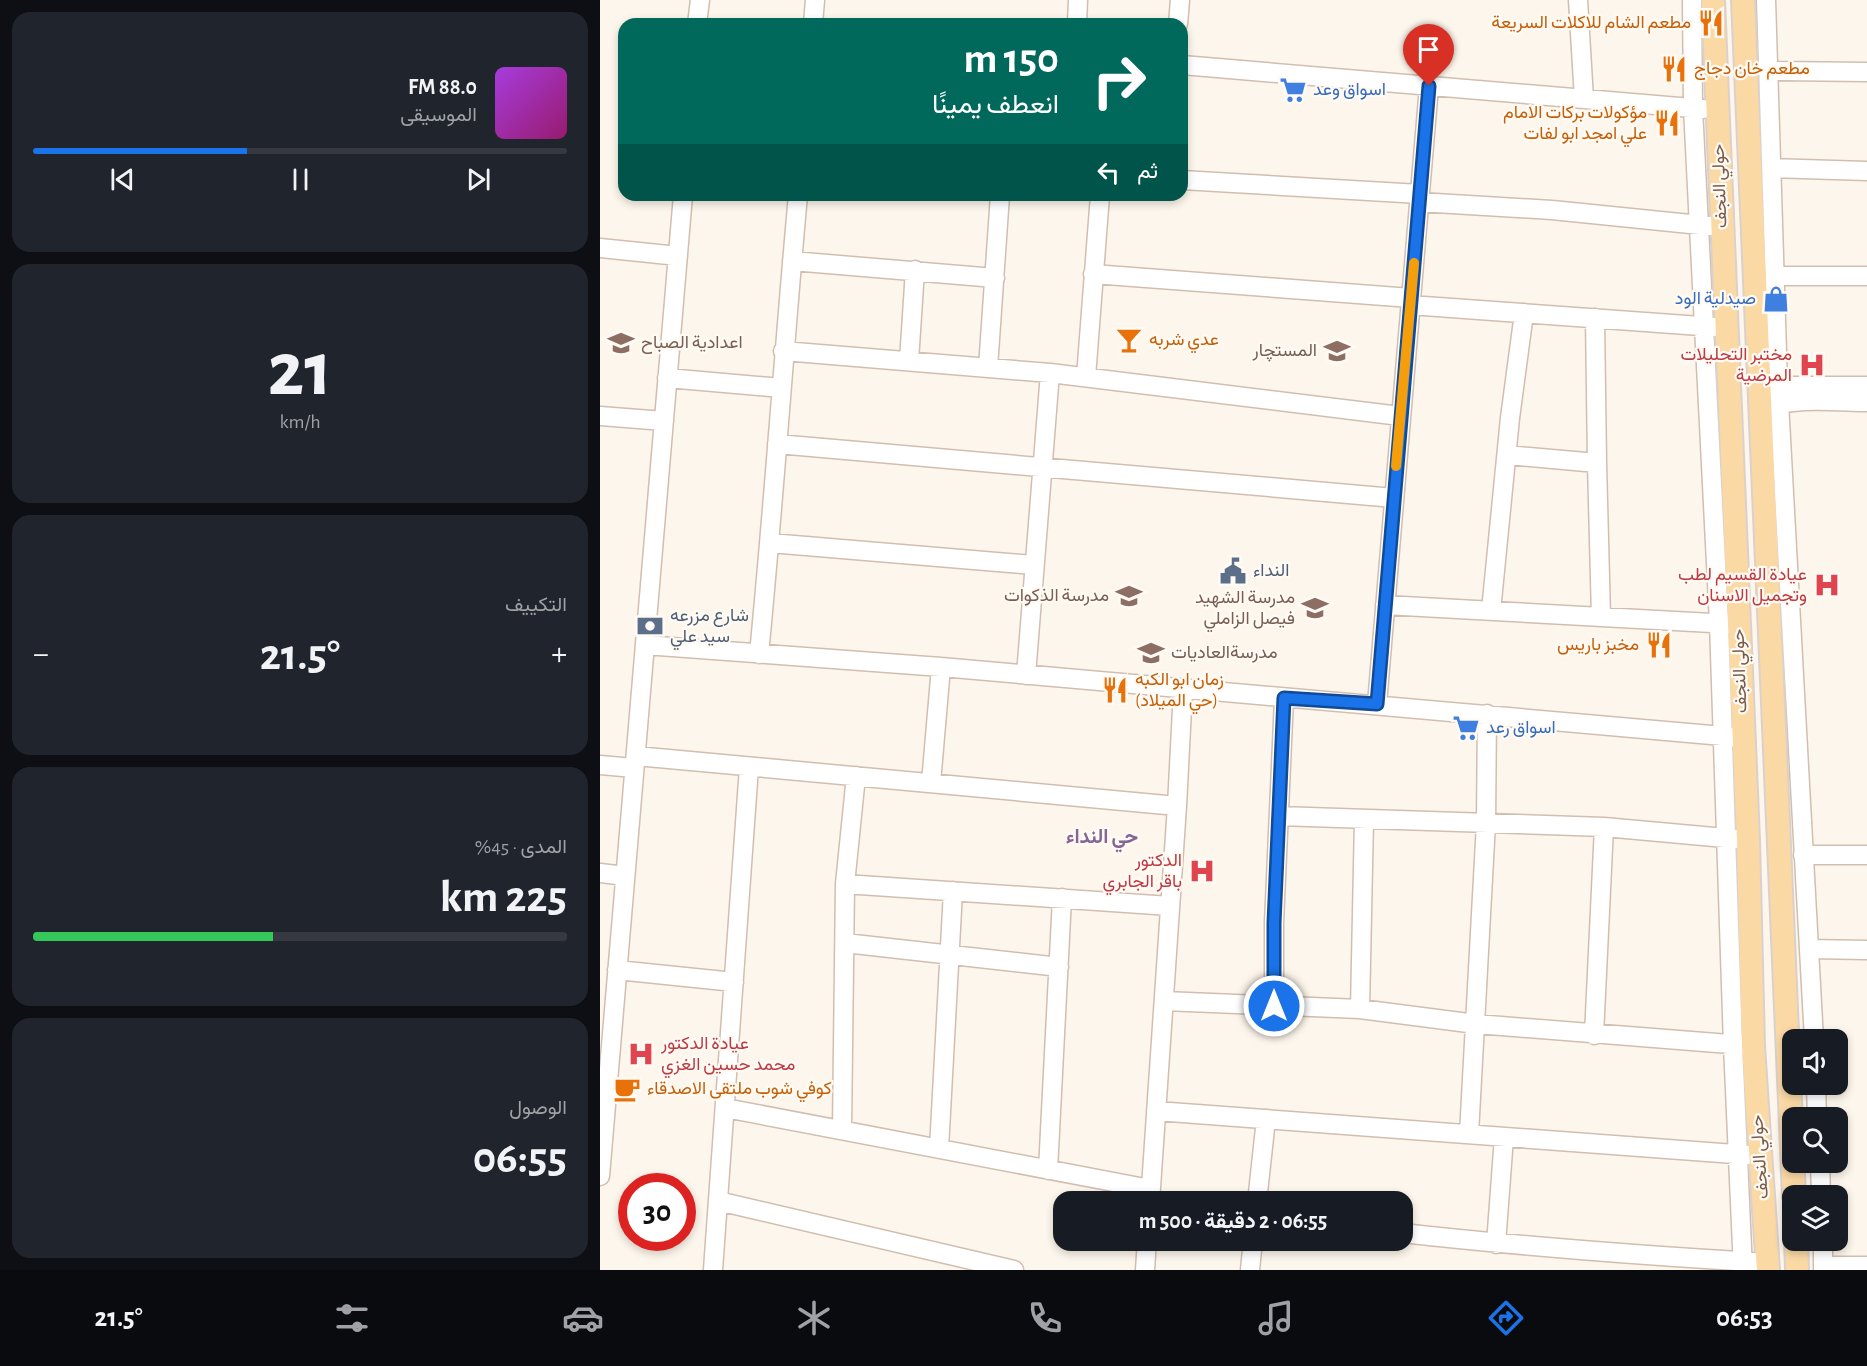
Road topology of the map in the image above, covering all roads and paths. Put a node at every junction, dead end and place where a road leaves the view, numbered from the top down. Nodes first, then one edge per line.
1 (699, 0) edge
2 (815, 0) edge
3 (1078, 0) edge
4 (1180, 0) edge
5 (1578, 0) edge
6 (1692, 0) edge
7 (1766, 0) edge
8 (1743, 7) edge
9 (1713, 9) edge
10 (698, 18) edge
11 (814, 18) edge
12 (1077, 18) edge
13 (1178, 18) edge
14 (1188, 66) edge
15 (1768, 71) junction
16 (1867, 72) edge
17 (1429, 86) junction
18 (1584, 99) junction
19 (1693, 108) junction
20 (1717, 110) junction
21 (1772, 168) junction
22 (1867, 171) edge
23 (1188, 180) edge
24 (1420, 198) junction
25 (683, 201) edge
26 (797, 201) edge
27 (1000, 201) edge
28 (1100, 201) edge
29 (1711, 226) junction
30 (600, 248) edge
31 (678, 256) junction
32 (792, 261) junction
33 (915, 270) junction
34 (1094, 274) junction
35 (1776, 276) junction
36 (1867, 276) edge
37 (995, 278) junction
38 (1411, 302) junction
39 (1524, 312) junction
40 (1595, 318) junction
41 (1715, 327) junction
42 (783, 351) junction
43 (909, 361) junction
44 (988, 368) junction
45 (1758, 370) junction
46 (1050, 373) junction
47 (1086, 377) junction
48 (668, 378) junction
49 (1778, 384) junction
50 (1867, 386) edge
51 (781, 388) junction
52 (1867, 402) edge
53 (1770, 410) junction
54 (600, 416) edge
55 (1400, 416) junction
56 (664, 421) junction
57 (777, 444) junction
58 (1507, 455) junction
59 (1597, 463) junction
60 (1042, 468) junction
61 (1394, 498) junction
62 (770, 543) junction
63 (1033, 565) junction
64 (1385, 605) junction
65 (1491, 611) junction
66 (1601, 617) junction
67 (1729, 624) junction
68 (645, 645) junction
69 (759, 654) junction
70 (941, 667) junction
71 (1026, 675) junction
72 (1183, 689) junction
73 (1284, 698) junction
74 (1377, 704) junction
75 (1487, 714) junction
76 (1732, 737) junction
77 (635, 762) junction
78 (600, 765) edge
79 (749, 767) junction
80 (856, 776) junction
81 (931, 783) junction
82 (1177, 806) junction
83 (1279, 816) junction
84 (1364, 819) junction
85 (1486, 823) junction
86 (1604, 827) junction
87 (1725, 838) junction
88 (1748, 840) junction
89 (1803, 855) junction
90 (1867, 855) edge
91 (600, 873) edge
92 (626, 876) junction
93 (846, 884) junction
94 (953, 891) junction
95 (1062, 898) junction
96 (1170, 906) junction
97 (845, 943) junction
98 (1809, 949) junction
99 (1867, 950) edge
100 (950, 955) junction
101 (1059, 967) junction
102 (618, 970) junction
103 (734, 982) junction
104 (1164, 1001) junction
105 (1274, 1006) junction
106 (1360, 1010) junction
107 (1476, 1024) junction
108 (1813, 1029) edge
109 (1594, 1035) junction
110 (1743, 1046) junction
111 (725, 1108) junction
112 (1156, 1111) junction
113 (1266, 1119) junction
114 (842, 1130) junction
115 (1469, 1134) junction
116 (1504, 1137) junction
117 (939, 1149) junction
118 (1749, 1155) junction
119 (1047, 1170) junction
120 (600, 1176) edge
121 (1794, 1185) edge
122 (1134, 1191) edge
123 (1150, 1191) edge
124 (1258, 1191) edge
125 (718, 1201) junction
126 (1413, 1234) edge
127 (1496, 1244) junction
128 (1146, 1251) edge
129 (1251, 1251) edge
130 (1796, 1251) edge
131 (1822, 1251) edge
132 (1621, 1262) edge
133 (1743, 1265) edge
134 (1768, 1266) edge
135 (1867, 1266) edge
136 (1823, 1268) edge
137 (713, 1270) edge
138 (1014, 1270) edge
139 (1145, 1270) edge
140 (1250, 1270) edge
141 (1797, 1270) edge

1 - 10 street
2 - 11 street
3 - 12 street
4 - 13 street
5 - 18 street
6 - 19 street
7 - 15 street
8 - 9 main road
8 - 45 main road, حولي النجف
9 - 20 main road, حولي النجف
14 - 17 street
15 - 16 street
15 - 21 street
17 - 18 street
17 - 24 street
18 - 19 street
19 - 20 street
19 - 29 street
20 - 29 main road, حولي النجف
21 - 22 street
21 - 35 street
23 - 24 street
24 - 29 street
24 - 38 street
25 - 31 street
26 - 32 street
27 - 37 street
28 - 34 street
29 - 41 main road, حولي النجف
30 - 31 street
31 - 48 street
32 - 33 street
32 - 42 street
33 - 37 street
33 - 43 street
34 - 38 street
34 - 47 street
35 - 36 street
35 - 49 street
37 - 44 street
38 - 39 street
38 - 55 street
39 - 40 street
39 - 58 street
40 - 41 street
40 - 59 street
41 - 67 main road, حولي النجف
42 - 43 street
42 - 51 street
43 - 44 street
44 - 46 street
45 - 49 street
45 - 53 main road, حولي النجف
46 - 47 street
46 - 60 street
47 - 55 street
48 - 51 street
48 - 56 street
49 - 50 street
49 - 53 street
51 - 57 street
52 - 53 street
53 - 89 street
53 - 121 main road, حولي النجف
54 - 56 street
55 - 61 street
56 - 68 street
57 - 60 street
57 - 62 street
58 - 59 street
58 - 65 street
59 - 66 street
60 - 61 street
60 - 63 street
61 - 64 street
62 - 63 street
62 - 69 street
63 - 71 street
64 - 65 street
64 - 74 street
65 - 66 street
66 - 67 street
67 - 76 main road, حولي النجف
68 - 69 street
68 - 77 street
69 - 70 street
70 - 71 street
70 - 81 street
71 - 72 street
72 - 73 street
72 - 82 street
73 - 74 street
73 - 83 street
74 - 75 street
75 - 76 street
75 - 85 street
76 - 87 street
76 - 88 main road, حولي النجف
77 - 78 street
77 - 79 street
77 - 92 street
79 - 80 street
79 - 103 street
80 - 81 street
80 - 93 street
81 - 82 street
82 - 96 street
83 - 84 street
83 - 105 street
84 - 85 street
84 - 106 street
85 - 86 street
85 - 107 street
86 - 87 street
86 - 109 street
87 - 88 street
87 - 110 street
88 - 110 main road, حولي النجف
89 - 90 street
89 - 98 street
91 - 92 street
92 - 102 street
93 - 94 street
93 - 97 street
94 - 95 street
94 - 100 street
95 - 96 street
95 - 101 street
96 - 104 street
97 - 100 street
97 - 114 street
98 - 99 street
98 - 108 street
100 - 101 street
100 - 117 street
101 - 119 street
102 - 103 street
102 - 120 street
103 - 111 street
104 - 105 street
104 - 112 street
105 - 106 street
106 - 107 street
107 - 109 street
107 - 115 street
109 - 110 street
110 - 118 main road, حولي النجف
111 - 114 street
111 - 125 street
112 - 113 street
112 - 123 street
113 - 115 street
113 - 124 street
114 - 117 street
115 - 116 street
116 - 118 street
116 - 127 street
117 - 119 street
118 - 133 street
118 - 134 main road, حولي النجف
119 - 122 street
125 - 137 street
125 - 138 street
126 - 127 street
127 - 132 street
128 - 139 street
129 - 140 street
130 - 141 main road
131 - 136 street
132 - 133 street
133 - 134 street
135 - 136 street

